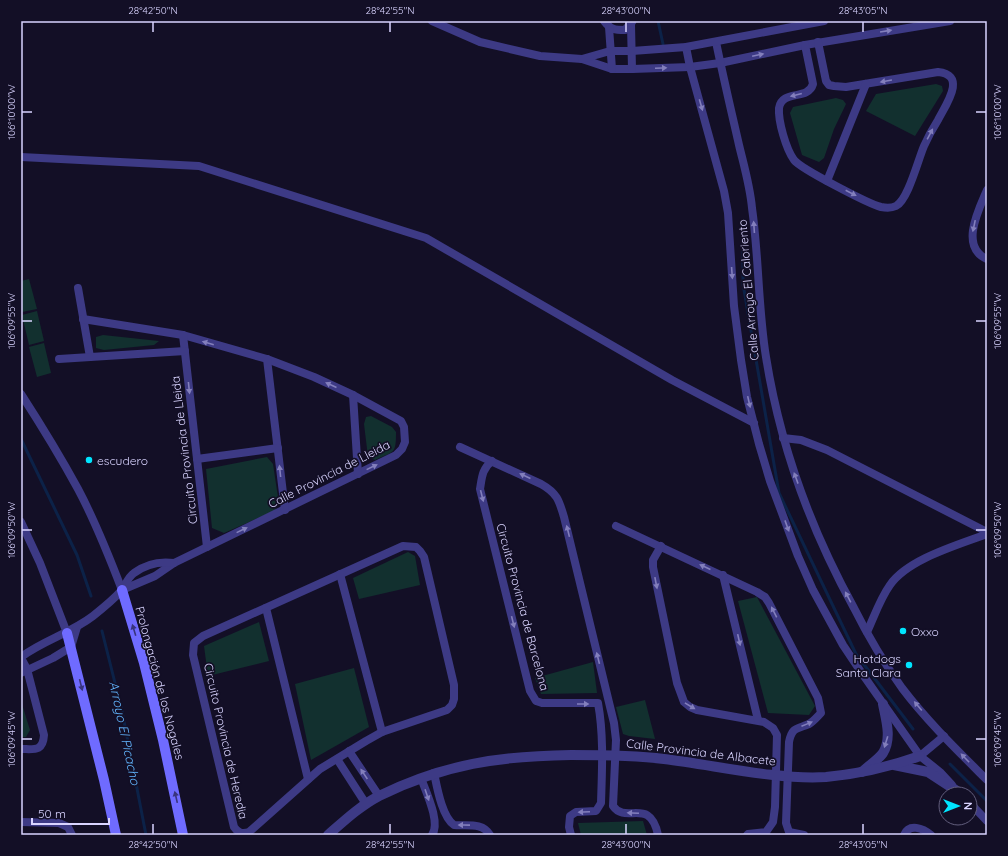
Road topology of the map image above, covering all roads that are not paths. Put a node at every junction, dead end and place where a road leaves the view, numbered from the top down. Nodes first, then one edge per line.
1 (432, 21) edge
2 (824, 21) edge
3 (950, 21) edge
4 (632, 23) edge
5 (607, 24) edge
6 (716, 42) junction
7 (818, 42) junction
8 (805, 45) junction
9 (686, 47) junction
10 (610, 51) junction
11 (632, 51) junction
12 (582, 59) junction
13 (720, 63) junction
14 (690, 68) junction
15 (612, 69) junction
16 (632, 69) junction
17 (866, 84) junction
18 (21, 157) edge
19 (827, 181) junction
20 (987, 190) edge
21 (987, 259) edge
22 (78, 288) dead end
23 (83, 319) junction
24 (183, 335) junction
25 (185, 351) junction
26 (90, 357) junction
27 (59, 359) dead end
28 (268, 359) junction
29 (21, 394) edge
30 (353, 395) junction
31 (754, 423) junction
32 (783, 438) junction
33 (460, 447) dead end
34 (278, 448) junction
35 (197, 459) junction
36 (492, 461) junction
37 (358, 474) junction
38 (285, 510) junction
39 (21, 522) edge
40 (616, 526) dead end
41 (987, 533) edge
42 (661, 546) junction
43 (207, 547) junction
44 (174, 562) junction
45 (340, 574) junction
46 (723, 575) junction
47 (122, 590) junction
48 (266, 608) junction
49 (77, 628) junction
50 (867, 632) junction
51 (67, 633) junction
52 (72, 647) junction
53 (21, 657) edge
54 (24, 671) edge
55 (608, 698) junction
56 (598, 703) junction
57 (883, 704) junction
58 (758, 720) junction
59 (382, 732) junction
60 (944, 736) junction
61 (21, 749) edge
62 (349, 751) junction
63 (602, 755) junction
64 (616, 755) junction
65 (920, 756) junction
66 (337, 759) junction
67 (894, 765) junction
68 (434, 773) junction
69 (861, 773) junction
70 (776, 775) junction
71 (787, 776) junction
72 (421, 778) junction
73 (308, 779) junction
74 (987, 780) edge
75 (950, 786) edge
76 (954, 786) edge
77 (379, 796) junction
78 (366, 804) junction
79 (978, 811) edge
80 (987, 821) edge
81 (21, 822) edge
82 (72, 835) edge
83 (116, 835) edge
84 (183, 835) edge
85 (328, 835) edge
86 (432, 835) edge
87 (490, 835) edge
88 (571, 835) edge
89 (658, 835) edge
90 (747, 835) edge
91 (804, 835) edge
92 (904, 835) edge
93 (931, 835) edge

1 - 12 street
2 - 6 street
7 -> 3 street
4 - 5 street
4 - 11 street
5 - 10 street
6 - 9 street
6 - 13 street, Calle Arroyo El Caloriento
7 - 8 street
7 - 17 street
13 -> 8 street
8 -> 19 street
9 - 11 street
9 - 14 street, Calle Arroyo El Caloriento
10 - 11 street
10 - 12 street
10 - 15 street
11 - 16 street
12 - 15 street
13 - 14 street
32 -> 13 street, Calle Arroyo El Caloriento
16 -> 14 street
14 -> 31 street, Calle Arroyo El Caloriento
15 - 16 street
17 - 19 street
19 -> 17 street
18 - 31 street
20 -> 21 street
22 - 23 street
23 - 24 street, Calle Provincia de Lleida
23 - 26 street
24 - 25 street, Circuito Provincia de Lleida
28 -> 24 street, Calle Provincia de Lleida
25 - 26 street
25 -> 35 street, Circuito Provincia de Lleida
26 - 27 street
30 -> 28 street, Calle Provincia de Lleida
28 - 34 street
29 - 47 street, Prolongación de los Nogales
30 - 37 street
37 -> 30 street, Calle Provincia de Lleida
31 -> 57 street, Calle Arroyo El Caloriento
32 - 41 street
50 -> 32 street, Calle Arroyo El Caloriento
33 - 36 street
34 - 35 street
38 -> 34 street
35 - 43 street, Circuito Provincia de Lleida
55 -> 36 street
36 -> 56 street, Circuito Provincia de Barcelona
37 - 38 street, Calle Provincia de Lleida
43 -> 38 street, Calle Provincia de Lleida
39 - 51 street
40 - 42 street
41 - 50 street
46 -> 42 street
42 -> 58 street
43 - 44 street, Calle Provincia de Lleida
44 - 47 street, Calle Provincia de Lleida
44 - 47 street, Calle Provincia de Lleida
45 - 48 street, Circuito Provincia de Heredia
45 - 59 street
45 - 59 street, Circuito Provincia de Heredia
46 -> 58 street
71 -> 46 street
47 - 49 street, Calle Provincia de Lleida
84 -> 47 main road, Prolongación de los Nogales
48 - 73 street
48 - 73 street, Circuito Provincia de Heredia
49 - 51 street, Calle Provincia de Lleida
49 - 52 street
60 -> 50 street, Calle Arroyo El Caloriento
51 - 52 main road
51 - 53 street, Calle Provincia de Lleida
52 - 54 street
52 -> 83 main road
53 - 54 street
54 - 61 street
55 - 56 street, Circuito Provincia de Barcelona
55 - 64 street
56 - 63 street
57 - 65 street, Calle Arroyo El Caloriento
57 -> 69 street
58 - 70 street
59 - 62 street, Circuito Provincia de Heredia
60 - 65 street
74 -> 60 street, Calle Arroyo El Caloriento
62 - 66 street, Circuito Provincia de Heredia
77 -> 62 street
63 - 64 street, Calle Provincia de Albacete
63 - 68 street, Calle Provincia de Albacete
63 -> 88 street
64 - 70 street, Calle Provincia de Albacete
89 -> 64 street
65 - 67 street, Calle Provincia de Albacete
65 - 76 street, Calle Arroyo El Caloriento
66 - 73 street, Circuito Provincia de Heredia
66 - 78 street
67 - 69 street, Calle Provincia de Albacete
67 - 75 street
68 - 72 street, Calle Provincia de Albacete
87 -> 68 street
69 - 71 street, Calle Provincia de Albacete
70 - 71 street, Calle Provincia de Albacete
70 - 90 street
71 - 91 street
72 - 77 street, Calle Provincia de Albacete
72 -> 86 street
77 - 78 street, Calle Provincia de Albacete
78 - 85 street, Calle Provincia de Albacete
79 - 80 street
81 - 82 street
92 - 93 street

